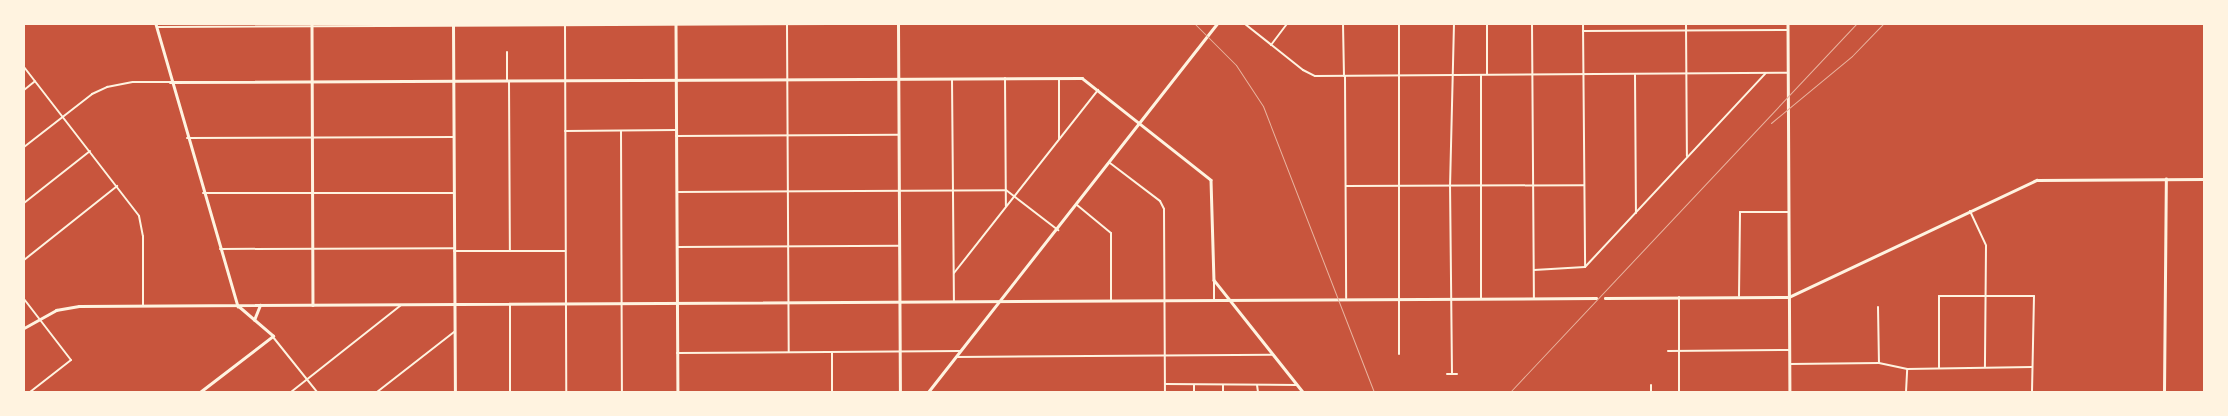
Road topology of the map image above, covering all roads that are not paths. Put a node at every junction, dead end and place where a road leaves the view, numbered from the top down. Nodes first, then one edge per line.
1 (564, 24) edge
2 (676, 24) edge
3 (787, 24) edge
4 (831, 24) edge
5 (898, 24) edge
6 (1217, 24) edge
7 (1245, 24) edge
8 (1288, 24) edge
9 (1343, 24) edge
10 (1399, 24) edge
11 (1454, 24) edge
12 (1487, 24) edge
13 (1532, 24) edge
14 (1583, 24) edge
15 (1686, 24) edge
16 (1788, 24) edge
17 (156, 25) edge
18 (171, 25) edge
19 (312, 25) edge
20 (453, 25) edge
21 (1788, 30) junction
22 (1583, 31) junction
23 (1686, 31) junction
24 (1271, 45) junction
25 (507, 52) dead end
26 (24, 67) edge
27 (1766, 73) junction
28 (1788, 73) junction
29 (1584, 74) junction
30 (1635, 74) junction
31 (1686, 74) junction
32 (1454, 75) junction
33 (1481, 75) junction
34 (1487, 75) junction
35 (1532, 75) junction
36 (1345, 76) junction
37 (1399, 76) junction
38 (1005, 78) junction
39 (1059, 78) junction
40 (899, 79) junction
41 (952, 79) junction
42 (787, 80) junction
43 (35, 81) junction
44 (508, 81) junction
45 (565, 81) junction
46 (676, 81) junction
47 (170, 82) junction
48 (312, 82) junction
49 (454, 82) junction
50 (24, 90) edge
51 (1098, 90) junction
52 (63, 116) junction
53 (1141, 123) junction
54 (676, 130) junction
55 (565, 131) junction
56 (621, 131) junction
57 (899, 135) junction
58 (676, 136) junction
59 (787, 136) junction
60 (313, 137) junction
61 (187, 138) junction
62 (454, 138) junction
63 (1059, 139) junction
64 (24, 147) edge
65 (90, 151) junction
66 (1687, 158) junction
67 (1110, 163) junction
68 (2166, 179) junction
69 (2204, 179) edge
70 (117, 186) junction
71 (1346, 186) junction
72 (1482, 186) junction
73 (1533, 186) junction
74 (1584, 186) junction
75 (1398, 187) junction
76 (1450, 187) junction
77 (899, 190) junction
78 (953, 190) junction
79 (1006, 190) junction
80 (788, 191) junction
81 (677, 192) junction
82 (203, 193) junction
83 (313, 193) junction
84 (454, 193) junction
85 (1014, 196) junction
86 (24, 203) edge
87 (1077, 205) junction
88 (1006, 206) junction
89 (1970, 211) junction
90 (1789, 212) junction
91 (1636, 213) junction
92 (1058, 230) junction
93 (900, 246) junction
94 (677, 247) junction
95 (788, 247) junction
96 (313, 248) junction
97 (220, 249) junction
98 (454, 250) junction
99 (510, 250) junction
100 (565, 251) junction
101 (24, 260) edge
102 (1585, 267) junction
103 (1534, 270) junction
104 (954, 272) junction
105 (1214, 280) junction
106 (1985, 296) junction
107 (1679, 297) junction
108 (1740, 297) junction
109 (1790, 297) junction
110 (1452, 298) junction
111 (1481, 298) junction
112 (1534, 298) junction
113 (1596, 298) dead end
114 (1606, 298) dead end
115 (24, 299) edge
116 (1346, 299) junction
117 (1398, 299) junction
118 (1111, 300) junction
119 (1165, 300) junction
120 (1214, 300) junction
121 (1230, 300) junction
122 (900, 301) junction
123 (954, 301) junction
124 (1000, 301) junction
125 (622, 302) junction
126 (677, 302) junction
127 (789, 302) junction
128 (455, 303) junction
129 (510, 303) junction
130 (565, 303) junction
131 (402, 304) junction
132 (313, 305) junction
133 (143, 306) junction
134 (238, 306) junction
135 (260, 306) junction
136 (1878, 307) dead end
137 (38, 317) junction
138 (254, 320) junction
139 (24, 328) edge
140 (455, 332) junction
141 (273, 336) junction
142 (1790, 350) junction
143 (960, 351) junction
144 (1668, 351) dead end
145 (1679, 351) junction
146 (789, 352) junction
147 (832, 352) junction
148 (900, 352) junction
149 (677, 353) junction
150 (1399, 354) dead end
151 (1274, 355) junction
152 (1165, 356) junction
153 (956, 357) junction
154 (1879, 363) junction
155 (1790, 364) junction
156 (1985, 367) junction
157 (2032, 367) junction
158 (1939, 368) junction
159 (1906, 369) junction
160 (1447, 374) dead end
161 (1452, 374) junction
162 (1457, 374) dead end
163 (307, 380) junction
164 (1165, 384) junction
165 (1194, 385) junction
166 (1223, 385) junction
167 (1256, 385) junction
168 (1297, 385) junction
169 (1651, 385) dead end
170 (30, 392) edge
171 (200, 392) edge
172 (291, 392) edge
173 (317, 392) edge
174 (377, 392) edge
175 (455, 392) edge
176 (510, 392) edge
177 (566, 392) edge
178 (622, 392) edge
179 (678, 392) edge
180 (832, 392) edge
181 (900, 392) edge
182 (928, 392) edge
183 (1165, 392) edge
184 (1194, 392) edge
185 (1223, 392) edge
186 (1258, 392) edge
187 (1303, 392) edge
188 (1651, 392) edge
189 (1679, 392) edge
190 (1790, 392) edge
191 (1906, 392) edge
192 (2032, 392) edge
193 (2164, 392) edge

1 - 2 street
1 - 20 street
1 - 45 street
2 - 3 street
2 - 46 street
3 - 4 street
3 - 42 street
5 - 40 main road
6 - 53 main road
7 - 24 street
8 - 24 street
9 - 36 street
10 - 37 street
11 - 32 street
12 - 34 street
13 - 35 street
14 - 22 street
15 - 23 street
16 - 21 street
17 - 18 street
17 - 47 street
18 - 19 street
19 - 20 street
19 - 48 street
20 - 49 main road
21 - 23 street
21 - 28 street
22 - 23 street
22 - 29 street
23 - 31 street
24 - 36 street
25 - 44 street
26 - 43 street
27 - 28 street
27 - 31 street
27 - 66 street
28 - 90 street
29 - 30 street
29 - 35 street
29 - 74 street
30 - 31 street
30 - 91 street
31 - 66 street
32 - 33 street
32 - 37 street
32 - 76 street
33 - 34 street
33 - 72 street
34 - 35 street
35 - 73 street
36 - 37 street
36 - 71 street
37 - 75 street
38 - 39 street
38 - 41 street
38 - 79 street
39 - 51 street
39 - 63 street
40 - 41 street
40 - 42 street
40 - 57 main road
41 - 78 street
42 - 46 street
42 - 59 street
43 - 50 street
43 - 52 street
44 - 45 street
44 - 49 street
44 - 99 street
45 - 46 street
45 - 55 street
46 - 54 street
47 - 48 street
47 - 52 street
47 - 61 street
48 - 49 street
48 - 60 street
49 - 62 main road
51 - 53 street
51 - 63 street
52 - 64 street
52 - 65 street
53 - 67 main road
53 - 105 street
54 - 56 street
54 - 58 street
55 - 56 street
55 - 100 street
56 - 125 street
57 - 59 street
57 - 77 main road
58 - 59 street
58 - 81 street
59 - 80 street
60 - 61 street
60 - 62 street
60 - 83 street
61 - 82 street
62 - 84 main road
63 - 85 street
65 - 70 street
65 - 86 street
66 - 91 street
67 - 87 main road
67 - 119 street
68 - 69 street
68 - 89 street
68 - 193 street
70 - 101 street
70 - 133 street
71 - 75 street
71 - 116 street
72 - 73 street
72 - 76 street
72 - 111 street
73 - 74 street
73 - 103 street
74 - 102 street
75 - 76 street
75 - 117 street
76 - 110 street
77 - 78 street
77 - 80 street
77 - 93 main road
78 - 79 street
78 - 104 street
79 - 85 street
79 - 88 street
80 - 81 street
80 - 95 street
81 - 94 street
82 - 83 street
82 - 97 street
83 - 84 street
83 - 96 street
84 - 98 main road
85 - 88 street
85 - 92 street
87 - 92 main road
87 - 118 street
88 - 104 street
89 - 106 street
89 - 109 street
90 - 108 street
90 - 109 street
91 - 102 street
92 - 124 main road
93 - 95 street
93 - 122 main road
94 - 95 street
94 - 126 street
95 - 127 street
96 - 97 street
96 - 98 street
96 - 132 street
97 - 134 street
98 - 99 street
98 - 128 main road
99 - 100 street
100 - 130 street
102 - 103 street
103 - 112 street
104 - 123 street
105 - 120 street
105 - 121 street
106 - 156 street
106 - 157 street
106 - 158 street
107 - 108 street
107 - 114 street
107 - 145 street
108 - 109 street
109 - 142 street
110 - 111 street
110 - 117 street
110 - 161 street
111 - 112 street
112 - 113 street
115 - 137 street
116 - 117 street
116 - 121 street
117 - 150 street
118 - 119 street
118 - 124 street
119 - 120 street
119 - 152 street
120 - 121 street
121 - 151 street
122 - 123 street
122 - 127 street
122 - 148 main road
123 - 124 street
124 - 143 main road
125 - 126 street
125 - 130 street
125 - 178 street
126 - 127 street
126 - 149 street
127 - 146 street
128 - 129 street
128 - 131 street
128 - 140 main road
129 - 130 street
129 - 176 street
130 - 177 street
131 - 132 street
131 - 163 street
132 - 135 street
133 - 134 street
133 - 137 street
134 - 135 street
134 - 138 street
135 - 138 street
136 - 154 street
137 - 139 street
137 - 170 street
138 - 141 street
140 - 174 street
140 - 175 main road
141 - 163 street
141 - 171 street
142 - 145 street
142 - 155 street
143 - 148 street
143 - 153 main road
144 - 145 street
145 - 189 street
146 - 147 street
146 - 149 street
147 - 148 street
147 - 180 street
148 - 181 main road
149 - 179 street
151 - 152 street
151 - 168 street
152 - 153 street
152 - 164 street
153 - 182 main road
154 - 155 street
154 - 159 street
155 - 190 street
156 - 157 street
156 - 158 street
157 - 192 street
158 - 159 street
159 - 191 street
160 - 161 street
161 - 162 street
163 - 172 street
163 - 173 street
164 - 165 street
164 - 183 street
165 - 166 street
165 - 184 street
166 - 167 street
166 - 185 street
167 - 168 street
167 - 186 street
168 - 187 street
169 - 188 street

